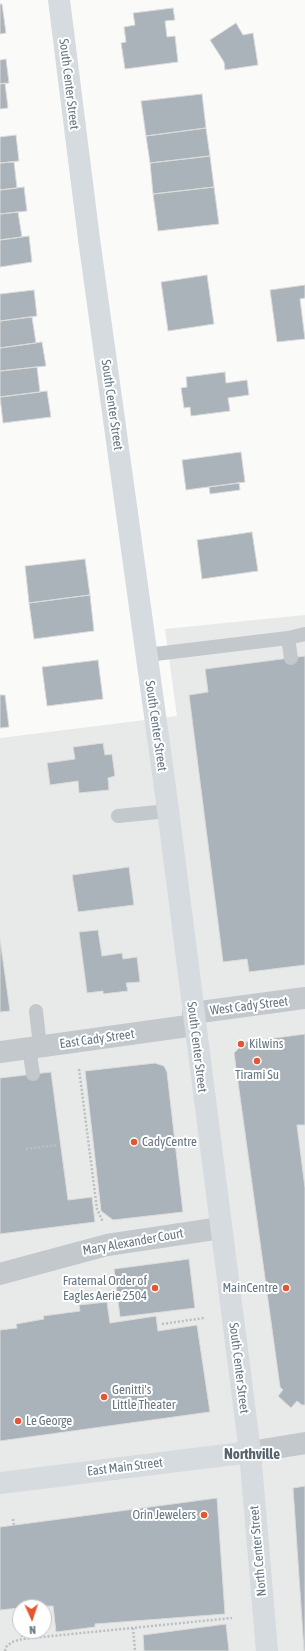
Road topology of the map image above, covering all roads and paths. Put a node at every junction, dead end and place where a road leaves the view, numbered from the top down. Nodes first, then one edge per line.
1 (59, 0) edge
2 (305, 634) edge
3 (288, 638) junction
4 (147, 655) junction
5 (291, 658) dead end
6 (168, 811) junction
7 (118, 816) dead end
8 (305, 998) edge
9 (36, 1012) dead end
10 (194, 1019) junction
11 (35, 1047) junction
12 (0, 1052) edge
13 (79, 1069) dead end
14 (33, 1074) dead end
15 (58, 1145) dead end
16 (26, 1149) dead end
17 (105, 1226) dead end
18 (220, 1228) junction
19 (0, 1274) edge
20 (204, 1318) dead end
21 (162, 1324) dead end
22 (305, 1443) edge
23 (250, 1452) junction
24 (0, 1483) edge
25 (13, 1518) dead end
26 (14, 1526) dead end
27 (232, 1618) dead end
28 (133, 1628) junction
29 (52, 1636) edge
30 (22, 1639) edge
31 (5, 1651) edge
32 (135, 1651) edge
33 (266, 1651) edge

1 - 4 main road, South Center Street
2 - 3 lane
3 - 4 lane
3 - 5 lane
4 - 6 main road, South Center Street
6 - 7 lane
6 - 10 main road, South Center Street
8 - 10 street, West Cady Street
9 - 11 lane
10 - 11 street, East Cady Street
10 - 18 main road, South Center Street
11 - 12 street, East Cady Street
11 - 14 lane
13 - 17 path
15 - 16 path
18 - 19 street, Mary Alexander Court
18 - 23 main road, South Center Street
20 - 21 path
22 - 23 street
23 - 24 main road, East Main Street
23 - 33 main road, North Center Street
25 - 26 path
27 - 28 path
28 - 29 path
28 - 32 path
30 - 31 path

